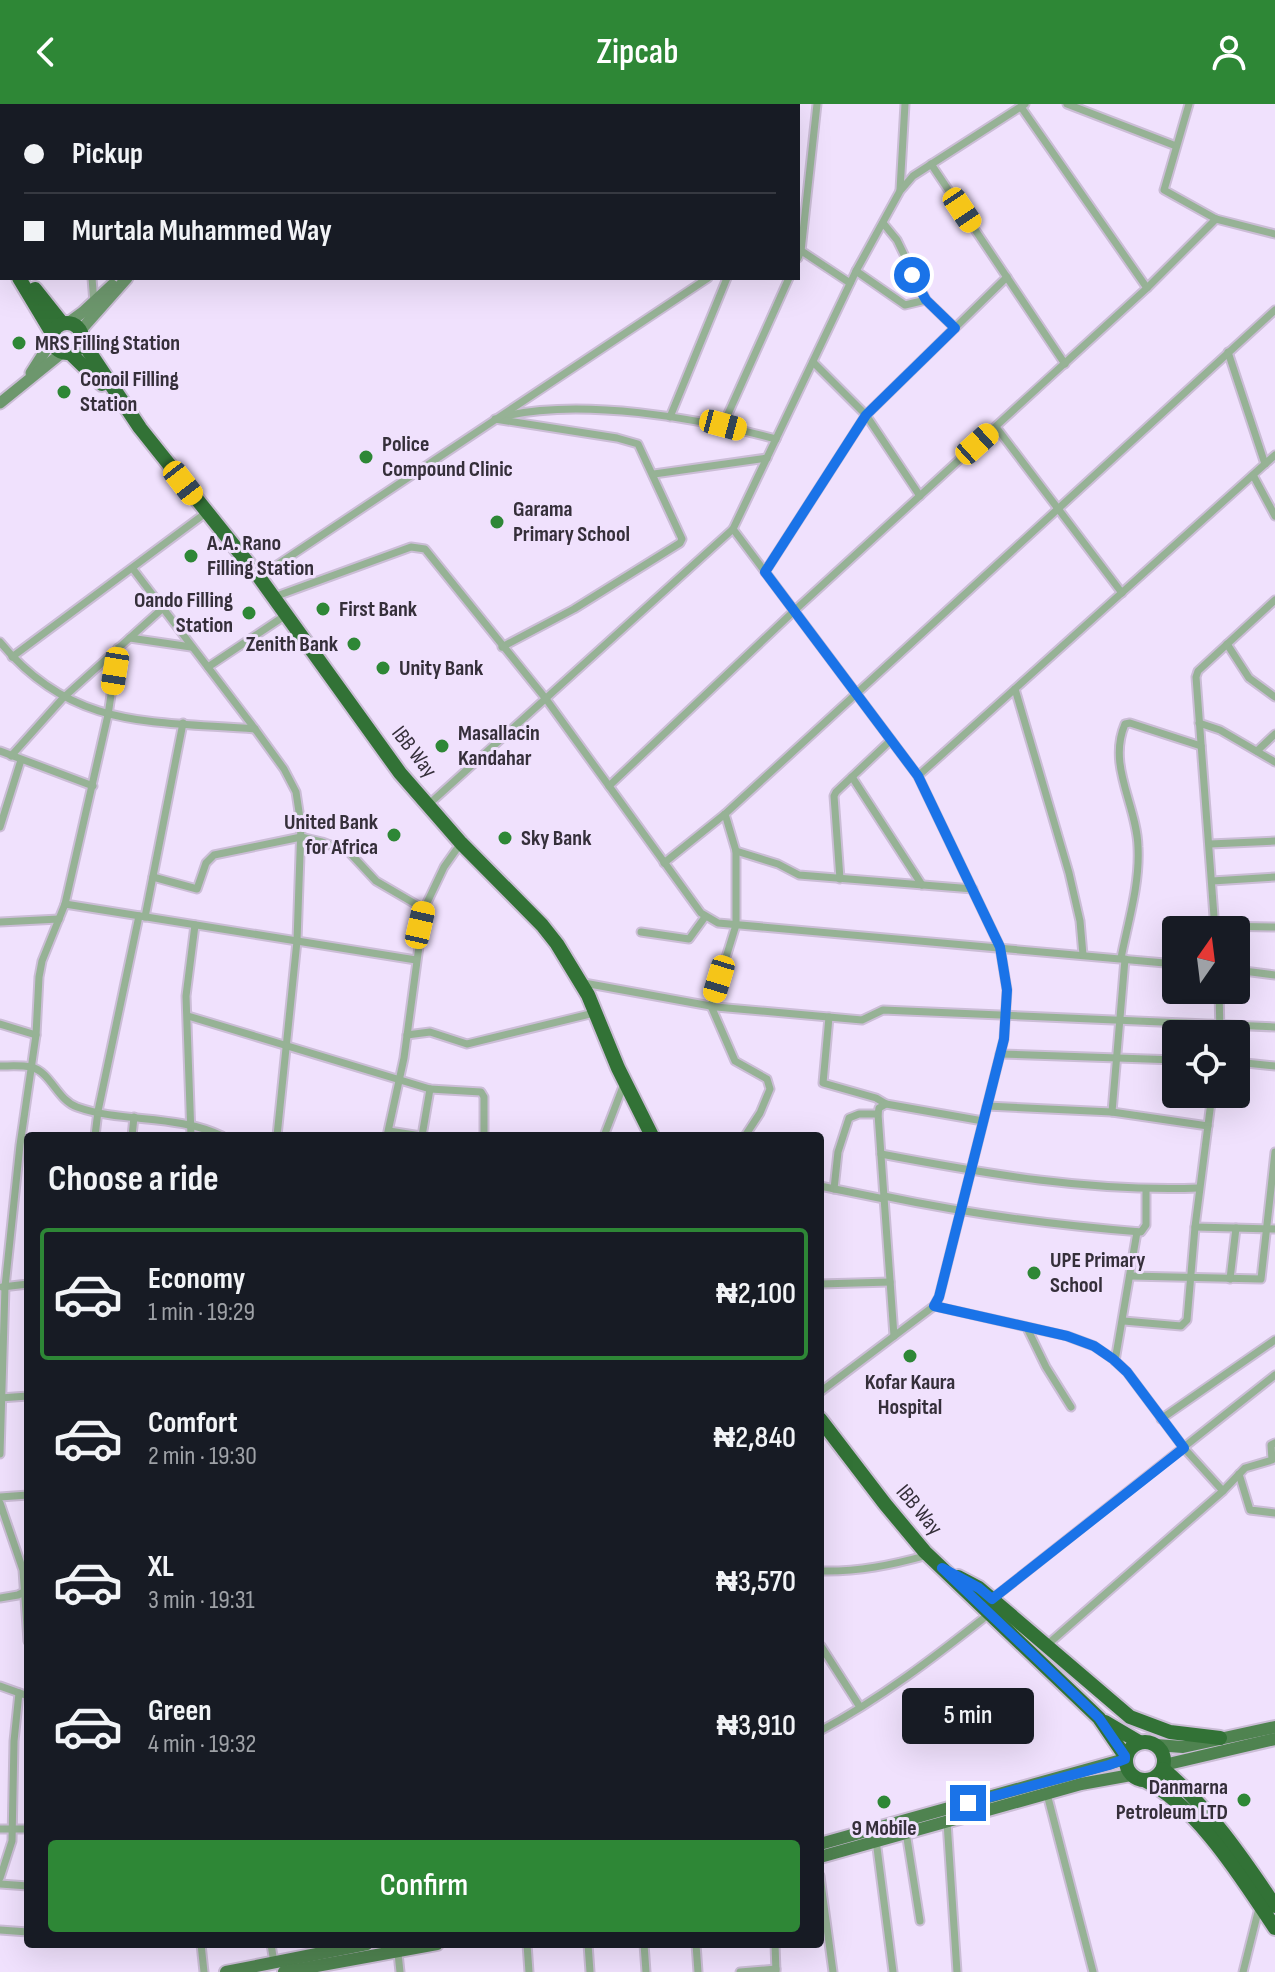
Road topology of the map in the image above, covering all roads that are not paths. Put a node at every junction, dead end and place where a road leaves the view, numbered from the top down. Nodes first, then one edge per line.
1 (817, 104) edge
2 (905, 104) edge
3 (1067, 104) edge
4 (1189, 104) edge
5 (1023, 105) edge
6 (1176, 146) junction
7 (931, 164) junction
8 (900, 191) junction
9 (1216, 219) junction
10 (883, 223) junction
11 (1275, 234) edge
12 (800, 245) edge
13 (800, 254) edge
14 (856, 271) junction
15 (1007, 277) junction
16 (23, 280) edge
17 (92, 280) edge
18 (123, 280) edge
19 (123, 280) edge
20 (726, 280) edge
21 (788, 280) edge
22 (698, 281) edge
23 (850, 283) junction
24 (1147, 288) junction
25 (926, 300) junction
26 (94, 303) junction
27 (1275, 310) edge
28 (955, 328) junction
29 (66, 332) junction
30 (66, 352) junction
31 (1228, 352) junction
32 (813, 362) junction
33 (1065, 364) junction
34 (26, 380) junction
35 (0, 403) edge
36 (123, 403) junction
37 (866, 415) junction
38 (670, 417) junction
39 (495, 419) junction
40 (723, 425) junction
41 (996, 427) junction
42 (776, 439) junction
43 (1275, 455) edge
44 (767, 458) junction
45 (1265, 464) junction
46 (654, 474) junction
47 (1253, 475) junction
48 (920, 496) junction
49 (1057, 508) junction
50 (207, 512) junction
51 (1275, 516) edge
52 (733, 529) junction
53 (133, 569) junction
54 (765, 572) junction
55 (259, 577) junction
56 (1122, 593) junction
57 (274, 597) junction
58 (1275, 600) edge
59 (163, 608) junction
60 (794, 611) junction
61 (287, 614) junction
62 (130, 638) junction
63 (0, 642) edge
64 (1227, 644) junction
65 (192, 647) junction
66 (502, 647) junction
67 (118, 648) junction
68 (12, 657) junction
69 (208, 667) junction
70 (1015, 689) junction
71 (857, 694) junction
72 (1275, 697) edge
73 (63, 698) junction
74 (546, 699) junction
75 (108, 715) junction
76 (1199, 720) junction
77 (183, 723) junction
78 (255, 729) junction
79 (1272, 736) edge
80 (891, 740) junction
81 (1201, 746) junction
82 (1259, 749) junction
83 (0, 751) edge
84 (11, 756) junction
85 (21, 760) junction
86 (1275, 762) edge
87 (918, 776) junction
88 (852, 777) junction
89 (93, 786) junction
90 (609, 786) junction
91 (428, 805) junction
92 (725, 814) junction
93 (0, 827) edge
94 (301, 837) junction
95 (1275, 841) edge
96 (461, 843) junction
97 (1210, 844) junction
98 (736, 851) junction
99 (664, 863) junction
100 (153, 877) junction
101 (1275, 877) edge
102 (840, 879) junction
103 (1212, 881) junction
104 (922, 885) junction
105 (973, 889) junction
106 (65, 904) junction
107 (424, 909) junction
108 (1214, 916) edge
109 (142, 917) junction
110 (705, 917) junction
111 (59, 919) junction
112 (0, 922) edge
113 (195, 925) junction
114 (736, 925) junction
115 (1250, 927) edge
116 (1275, 927) edge
117 (641, 932) dead end
118 (297, 941) junction
119 (1000, 947) junction
120 (1083, 955) junction
121 (1123, 958) junction
122 (416, 960) junction
123 (1162, 962) edge
124 (1250, 972) edge
125 (1275, 975) edge
126 (582, 983) junction
127 (711, 1006) junction
128 (595, 1013) junction
129 (188, 1016) junction
130 (829, 1017) junction
131 (1005, 1017) junction
132 (1121, 1021) junction
133 (1162, 1022) edge
134 (0, 1024) edge
135 (1250, 1025) edge
136 (1275, 1027) edge
137 (36, 1035) junction
138 (407, 1035) junction
139 (288, 1047) junction
140 (1000, 1054) junction
141 (1117, 1058) junction
142 (1162, 1060) edge
143 (1250, 1063) edge
144 (0, 1066) edge
145 (1275, 1066) edge
146 (32, 1068) junction
147 (400, 1081) junction
148 (625, 1082) junction
149 (430, 1089) junction
150 (886, 1104) junction
151 (987, 1106) junction
152 (1210, 1108) edge
153 (98, 1111) junction
154 (1112, 1112) junction
155 (878, 1114) junction
156 (134, 1117) junction
157 (983, 1121) junction
158 (190, 1125) junction
159 (1208, 1126) junction
160 (95, 1132) edge
161 (132, 1132) edge
162 (191, 1132) edge
163 (210, 1132) edge
164 (277, 1132) edge
165 (388, 1132) edge
166 (423, 1132) edge
167 (484, 1132) edge
168 (606, 1132) edge
169 (652, 1132) edge
170 (748, 1132) edge
171 (1275, 1152) edge
172 (881, 1154) junction
173 (971, 1171) junction
174 (824, 1187) edge
175 (1199, 1188) junction
176 (834, 1189) junction
177 (1146, 1190) junction
178 (884, 1197) junction
179 (1273, 1204) edge
180 (960, 1212) junction
181 (1195, 1227) junction
182 (1236, 1228) junction
183 (1272, 1229) edge
184 (1137, 1232) junction
185 (1130, 1276) junction
186 (1189, 1277) junction
187 (1230, 1279) junction
188 (890, 1282) junction
189 (24, 1284) edge
190 (824, 1284) edge
191 (2, 1287) edge
192 (934, 1306) junction
193 (1124, 1321) junction
194 (1027, 1328) junction
195 (894, 1336) junction
196 (2, 1338) edge
197 (1275, 1340) edge
198 (1115, 1361) junction
199 (1272, 1377) edge
200 (1275, 1387) edge
201 (824, 1389) edge
202 (24, 1396) edge
203 (1, 1398) edge
204 (1071, 1407) dead end
205 (1161, 1419) junction
206 (824, 1424) edge
207 (1275, 1443) edge
208 (1184, 1448) junction
209 (0, 1454) edge
210 (1239, 1474) junction
211 (1223, 1491) junction
212 (24, 1496) edge
213 (0, 1500) edge
214 (1275, 1513) edge
215 (928, 1555) junction
216 (942, 1568) junction
217 (824, 1571) edge
218 (24, 1582) edge
219 (24, 1592) edge
220 (0, 1598) edge
221 (992, 1599) junction
222 (989, 1614) junction
223 (1046, 1645) junction
224 (824, 1651) edge
225 (0, 1686) edge
226 (19, 1693) junction
227 (24, 1695) edge
228 (860, 1707) junction
229 (1099, 1718) junction
230 (1275, 1727) edge
231 (824, 1729) edge
232 (1220, 1738) junction
233 (1275, 1739) edge
234 (1139, 1742) junction
235 (1156, 1745) junction
236 (1125, 1757) junction
237 (1163, 1767) junction
238 (1138, 1777) junction
239 (1047, 1794) junction
240 (947, 1822) junction
241 (0, 1829) edge
242 (24, 1829) edge
243 (13, 1830) junction
244 (906, 1832) junction
245 (876, 1840) junction
246 (824, 1843) edge
247 (824, 1856) edge
248 (0, 1878) edge
249 (0, 1884) edge
250 (24, 1886) edge
251 (824, 1906) edge
252 (1267, 1906) edge
253 (920, 1921) dead end
254 (1275, 1928) edge
255 (0, 1930) edge
256 (24, 1932) edge
257 (201, 1948) edge
258 (272, 1948) edge
259 (352, 1948) edge
260 (398, 1948) edge
261 (527, 1948) edge
262 (588, 1948) edge
263 (644, 1948) edge
264 (696, 1948) edge
265 (775, 1948) edge
266 (279, 1967) edge
267 (307, 1970) edge
268 (776, 1971) edge
269 (204, 1972) edge
270 (226, 1972) edge
271 (400, 1972) edge
272 (529, 1972) edge
273 (590, 1972) edge
274 (646, 1972) edge
275 (698, 1972) edge
276 (740, 1972) edge
277 (833, 1972) edge
278 (893, 1972) edge
279 (957, 1972) edge
280 (1093, 1972) edge
281 (1243, 1972) edge

1 - 12 street
2 - 8 street
3 - 6 street
4 - 6 street
5 - 7 street
5 - 24 street
6 - 9 street
7 - 8 street
7 - 15 street
8 - 10 street
9 - 11 street
9 - 24 street
10 - 14 street
10 - 25 street
13 - 23 street
14 - 23 street
14 - 25 street
15 - 28 street
15 - 33 street
16 - 29 highway
17 - 26 street
18 - 29 street
19 - 26 street
20 - 38 street
21 - 40 street
22 - 39 street
23 - 32 street
24 - 33 street
25 - 28 street
26 - 29 street
27 - 31 street
28 - 37 street
29 - 30 highway
29 - 30 highway
29 - 34 street
29 - 36 highway
30 - 34 street
30 - 36 highway
31 - 45 street
31 - 49 street
32 - 37 street
32 - 42 street
33 - 41 street
34 - 35 street
36 - 50 highway, IBB Way
37 - 48 street
37 - 54 street
38 - 39 street
38 - 40 street
39 - 46 street
39 - 55 street
40 - 42 street
41 - 48 street
41 - 49 street
42 - 44 street
43 - 45 street
44 - 46 street
44 - 52 street
45 - 47 street
46 - 66 street
47 - 51 street
47 - 56 street
48 - 60 street
49 - 56 street
49 - 71 street
50 - 53 street
50 - 55 highway, IBB Way
52 - 54 street
52 - 74 street
53 - 59 street
53 - 68 street
54 - 60 street
55 - 57 highway, IBB Way
56 - 70 street
57 - 61 highway, IBB Way
57 - 66 street
58 - 64 street
59 - 62 street
59 - 65 street
60 - 71 street
60 - 90 street
61 - 69 street
61 - 91 highway, IBB Way
62 - 65 street
62 - 67 street
63 - 68 street
64 - 72 street
64 - 76 street
65 - 69 street
66 - 74 street
67 - 73 street
67 - 75 street
68 - 73 street
69 - 78 street
70 - 87 street
70 - 120 street
71 - 80 street
71 - 92 street
73 - 75 street
73 - 84 street
74 - 90 street
74 - 91 street
75 - 77 street
75 - 89 street
76 - 81 street
76 - 82 street
77 - 78 street
77 - 100 street
78 - 94 street
79 - 82 street
80 - 87 street
80 - 88 street
81 - 97 street
81 - 121 street
82 - 86 street
83 - 84 street
84 - 85 street
85 - 89 street
85 - 93 street
87 - 105 street
88 - 102 street
88 - 104 street
89 - 106 street
90 - 99 street
91 - 96 highway, IBB Way
92 - 98 street
92 - 99 street
94 - 100 street
94 - 107 street
94 - 118 street
95 - 97 street
96 - 107 street
96 - 126 highway, IBB Way
97 - 103 street
98 - 102 street
98 - 114 street
99 - 110 street
100 - 109 street
101 - 103 street
102 - 104 street
103 - 108 street
104 - 105 street
105 - 119 street
106 - 109 street
106 - 111 street
107 - 122 street
109 - 113 street
109 - 153 street
110 - 114 street
110 - 117 street
111 - 112 street
111 - 137 street
113 - 118 street
113 - 129 street
114 - 119 street
114 - 127 street
115 - 116 street
118 - 122 street
118 - 139 street
119 - 120 street
119 - 131 street
120 - 121 street
121 - 123 street
121 - 132 street
122 - 138 street
124 - 125 street
126 - 127 street
126 - 128 highway, IBB Way
127 - 130 street
127 - 170 street
128 - 138 street
128 - 148 highway, IBB Way
129 - 139 street
129 - 158 street
130 - 131 street
130 - 150 street
131 - 132 street
131 - 140 street
132 - 133 street
132 - 141 street
134 - 137 street
135 - 136 street
137 - 146 street
138 - 147 street
139 - 147 street
139 - 164 street
140 - 141 street
140 - 151 street
141 - 142 street
141 - 154 street
143 - 145 street
144 - 146 street
146 - 153 street
146 - 191 street
147 - 149 street
147 - 165 street
148 - 168 street
148 - 169 highway, IBB Way
149 - 166 street
149 - 167 street
150 - 155 street
150 - 157 street
151 - 154 street
151 - 157 street
152 - 159 street
153 - 156 street
153 - 160 street
154 - 159 street
155 - 172 street
155 - 176 street
156 - 158 street
156 - 161 street
157 - 173 street
158 - 162 street
158 - 163 street
159 - 175 street
171 - 179 street
172 - 173 street
172 - 178 street
173 - 177 street
173 - 180 street
174 - 176 street
175 - 177 street
175 - 181 street
176 - 178 street
177 - 184 street
178 - 180 street
178 - 188 street
179 - 183 street
180 - 184 street
180 - 192 street
181 - 182 street
181 - 186 street
182 - 183 street
182 - 187 street
183 - 187 street
184 - 185 street
185 - 186 street
185 - 193 street
186 - 187 street
186 - 193 street
188 - 190 street
188 - 195 street
189 - 191 street
191 - 196 street
192 - 194 street
192 - 195 street
193 - 198 street
194 - 198 street
194 - 204 street
195 - 201 street
196 - 203 street
197 - 205 street
198 - 205 street
199 - 200 street
199 - 208 street
202 - 203 street
203 - 209 street
205 - 208 street
206 - 215 highway, IBB Way
207 - 210 street
208 - 211 street
208 - 221 street
210 - 211 street
210 - 214 street
211 - 223 street
212 - 213 street
213 - 218 street
215 - 216 highway, IBB Way
215 - 217 street
216 - 221 highway
216 - 222 highway, IBB Way
219 - 220 street
221 - 223 highway
222 - 228 street
222 - 229 highway, IBB Way
223 - 232 highway
224 - 228 street
225 - 226 street
226 - 227 street
226 - 243 street
228 - 231 street
229 - 234 highway, IBB Way
229 - 236 highway, IBB Way
230 - 232 main road
232 - 235 main road
233 - 237 main road
234 - 235 highway
234 - 236 highway
235 - 237 highway
236 - 238 highway
236 - 246 main road
237 - 238 highway
237 - 252 highway
238 - 239 main road
238 - 252 highway
239 - 240 main road
239 - 280 street
240 - 244 main road
240 - 279 street
241 - 243 street
242 - 243 street
243 - 248 street
244 - 245 main road
244 - 253 street
245 - 247 main road
245 - 278 street
249 - 250 street
251 - 277 street
252 - 254 highway
252 - 281 street
255 - 256 street
257 - 269 street
258 - 266 street
259 - 266 main road
260 - 267 main road
260 - 271 street
261 - 272 street
262 - 273 street
263 - 274 street
264 - 275 street
265 - 268 street
266 - 267 main road
266 - 270 main road
268 - 276 street

